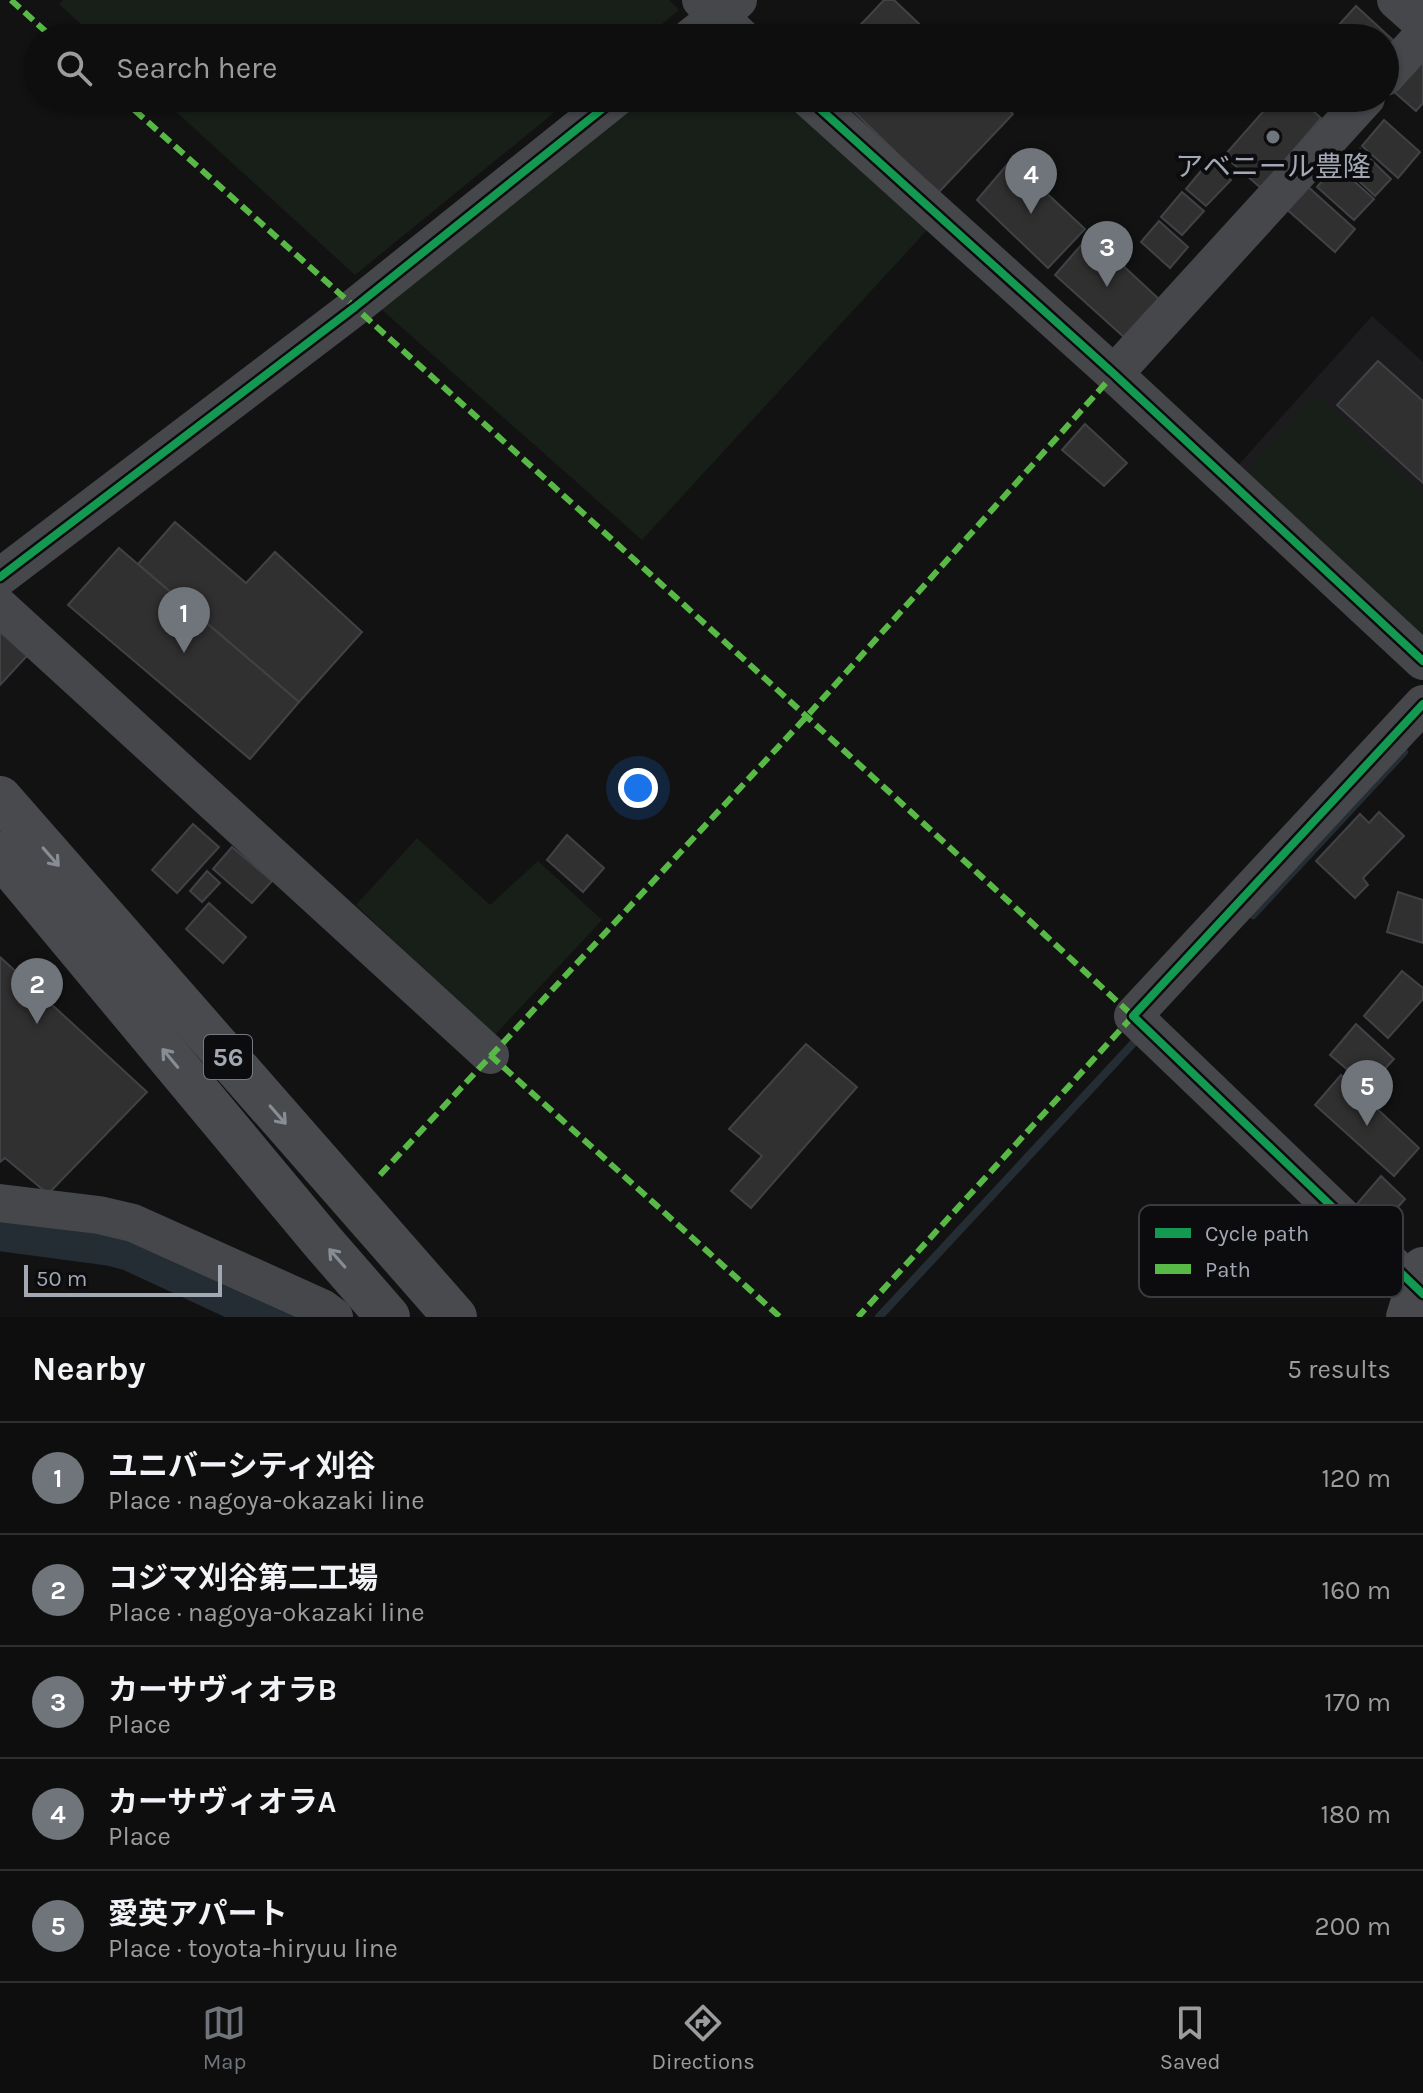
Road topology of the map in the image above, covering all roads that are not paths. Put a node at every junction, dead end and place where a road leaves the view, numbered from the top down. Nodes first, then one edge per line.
1 (1396, 0) edge
2 (1423, 24) edge
3 (1423, 35) edge
4 (1399, 62) edge
5 (599, 112) edge
6 (824, 112) edge
7 (1353, 112) edge
8 (1114, 374) junction
9 (0, 577) edge
10 (0, 607) edge
11 (1423, 661) edge
12 (1423, 704) edge
13 (0, 798) edge
14 (0, 854) edge
15 (490, 1055) dead end
16 (0, 1203) edge
17 (1328, 1205) edge
18 (1403, 1277) edge
19 (1418, 1292) edge
20 (334, 1317) edge
21 (388, 1317) edge
22 (455, 1317) edge

1 - 2 street
3 - 4 street
5 - 9 street
6 - 8 street
7 - 8 street
8 - 11 street
10 - 15 street
12 - 17 street
13 -> 22 main road, 56
21 -> 14 main road, 56
16 - 20 street
18 - 19 street

